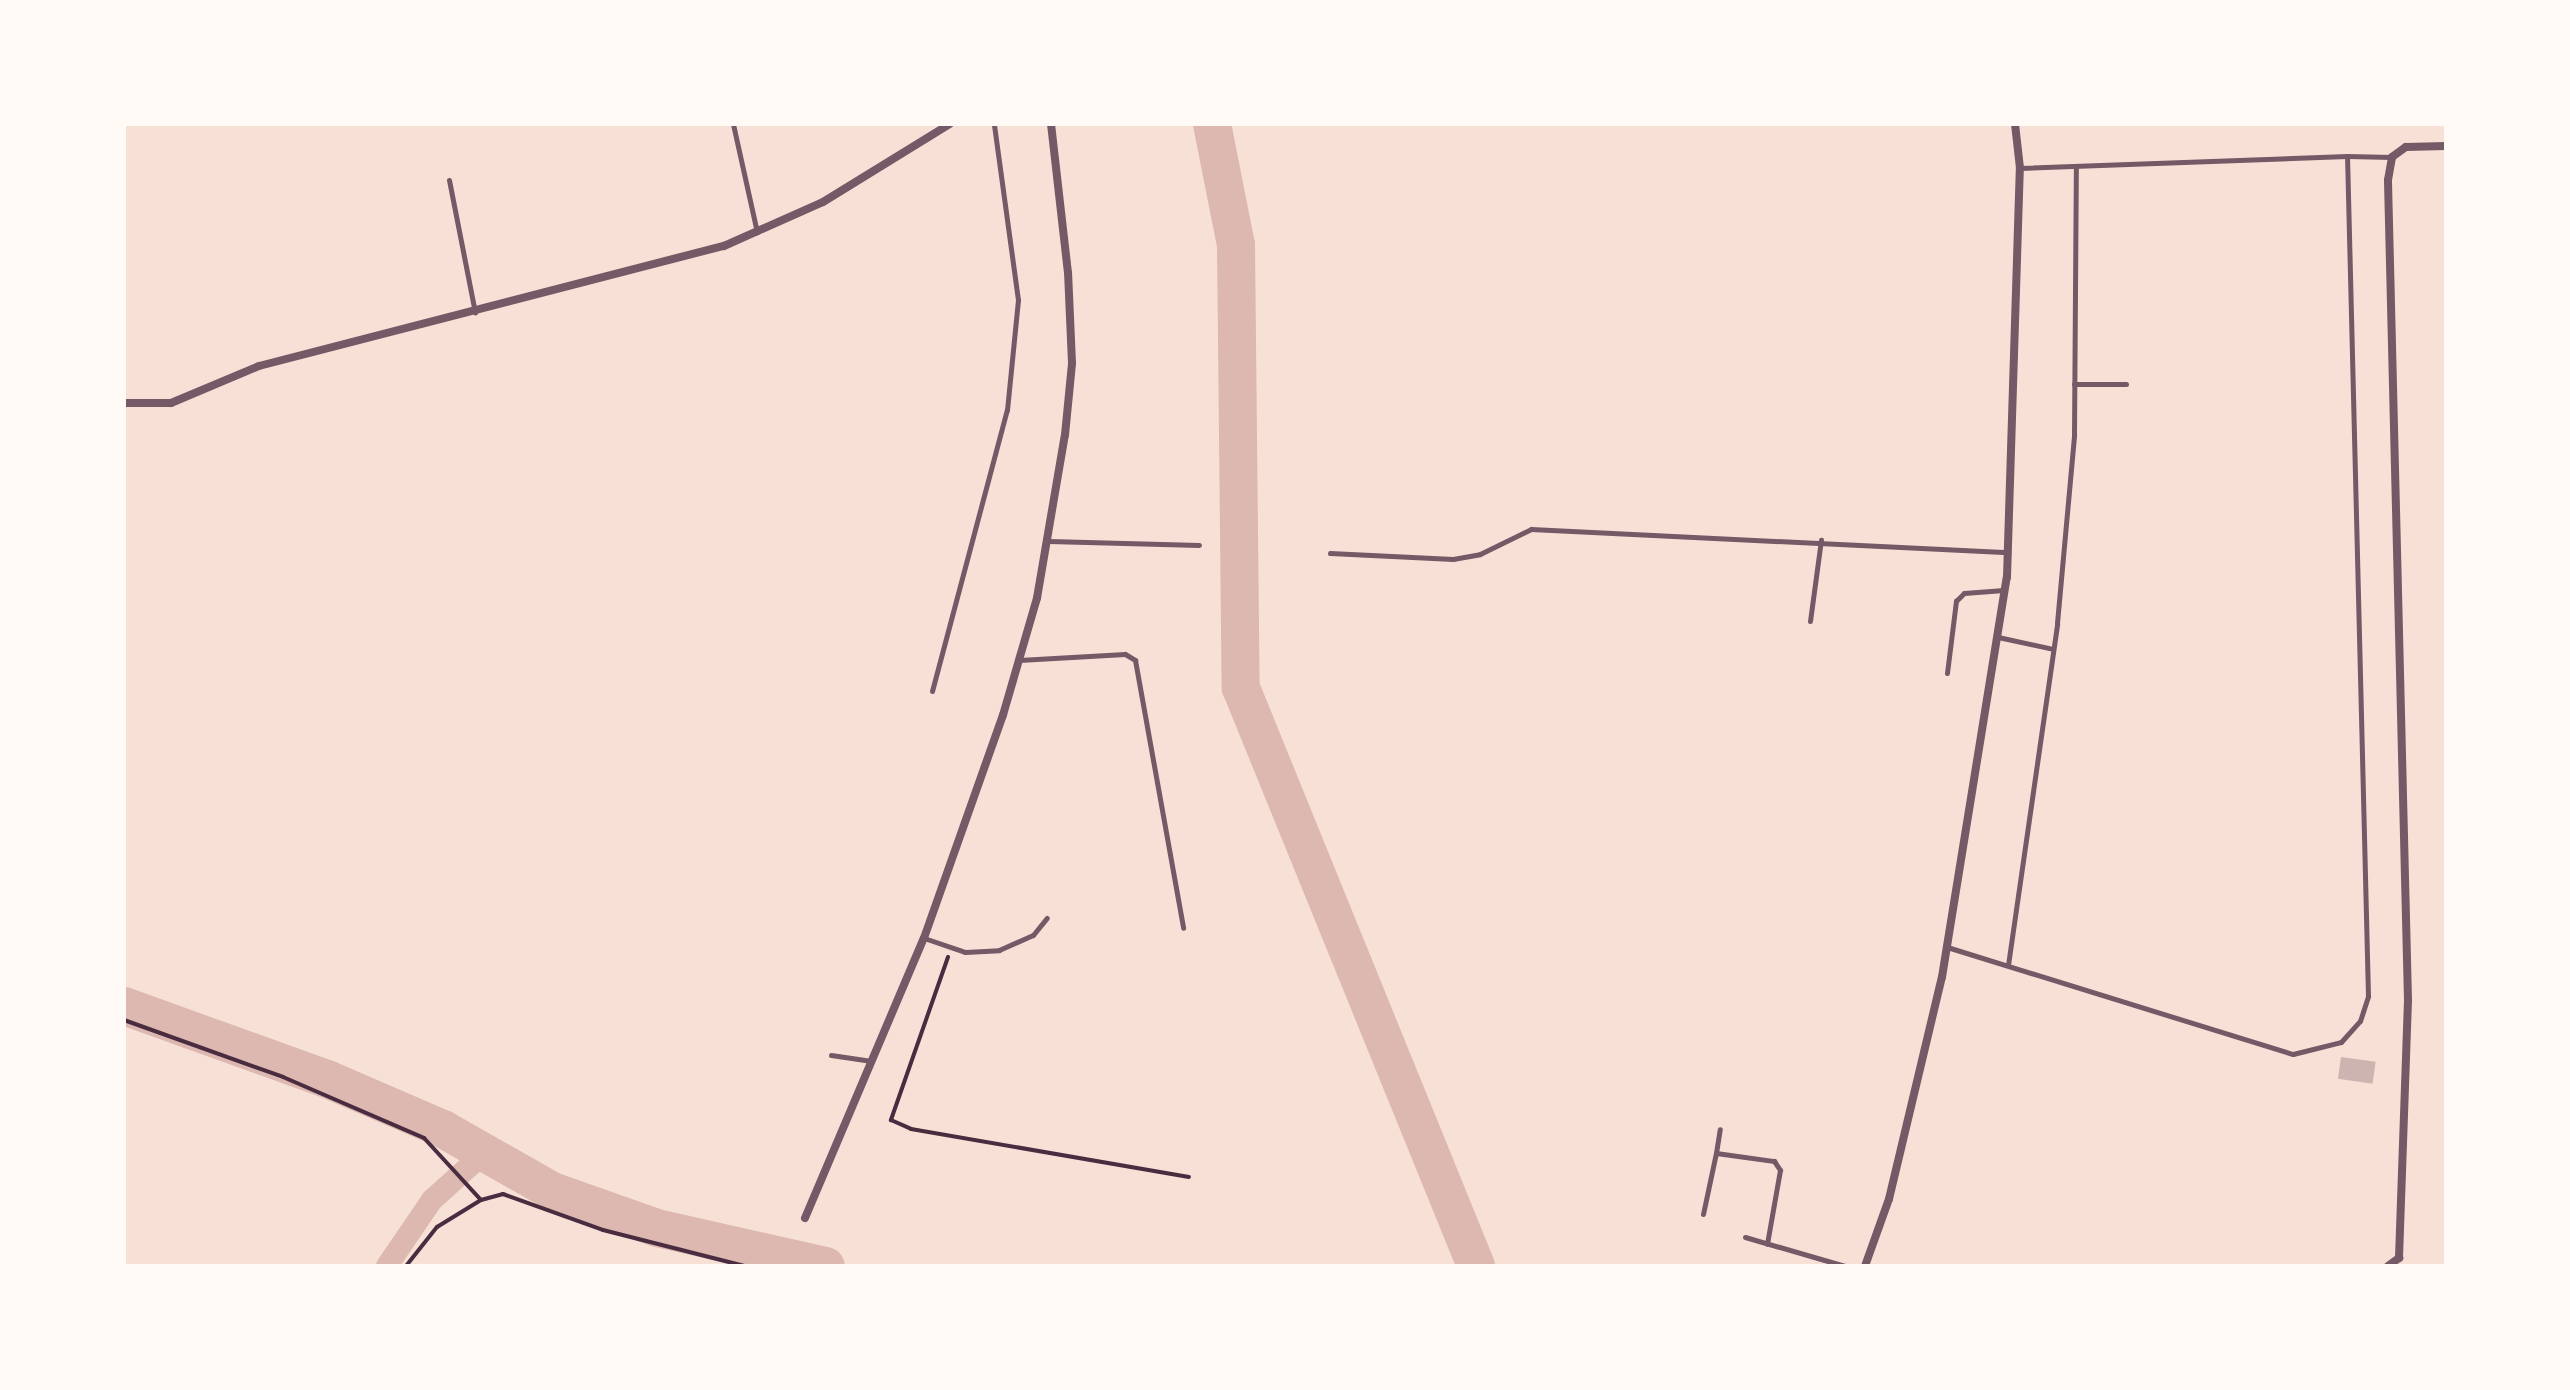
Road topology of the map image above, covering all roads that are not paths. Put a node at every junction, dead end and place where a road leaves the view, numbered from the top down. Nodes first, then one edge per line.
1 (733, 124) edge
2 (950, 124) edge
3 (994, 124) edge
4 (1051, 124) edge
5 (2015, 124) edge
6 (2446, 146) edge
7 (2347, 156) junction
8 (2392, 157) junction
9 (2076, 166) junction
10 (2020, 168) junction
11 (449, 180) dead end
12 (757, 233) junction
13 (475, 313) junction
14 (2074, 384) junction
15 (2126, 384) dead end
16 (124, 403) edge
17 (1821, 540) junction
18 (1049, 541) junction
19 (1199, 545) dead end
20 (1330, 553) dead end
21 (2009, 553) junction
22 (2005, 590) junction
23 (1810, 621) dead end
24 (1998, 637) junction
25 (2053, 649) junction
26 (1019, 660) junction
27 (1947, 673) dead end
28 (932, 691) dead end
29 (1047, 918) dead end
30 (1183, 928) dead end
31 (924, 938) junction
32 (1947, 947) junction
33 (2008, 965) junction
34 (831, 1055) dead end
35 (872, 1061) junction
36 (1720, 1129) dead end
37 (1716, 1153) junction
38 (1703, 1214) dead end
39 (805, 1218) dead end
40 (1745, 1237) dead end
41 (1767, 1244) junction
42 (1845, 1266) edge
43 (1865, 1266) edge
44 (2388, 1266) edge

1 - 12 lane
2 - 12 street
3 - 28 lane
4 - 18 street
5 - 10 street
6 - 8 street
7 - 8 lane
7 - 9 lane
7 - 33 lane
8 - 44 street
9 - 10 lane
9 - 14 lane
10 - 21 street
11 - 13 lane
12 - 13 street
13 - 16 street
14 - 15 lane
14 - 25 lane
17 - 20 lane
17 - 21 lane
17 - 23 lane
18 - 19 lane
18 - 26 street
21 - 22 street
22 - 24 street
22 - 27 lane
24 - 25 lane
24 - 32 street
25 - 33 lane
26 - 30 lane
26 - 31 street
29 - 31 lane
31 - 35 street
32 - 33 lane
32 - 43 street
34 - 35 lane
35 - 39 street
36 - 37 lane
37 - 38 lane
37 - 41 lane
40 - 41 lane
41 - 42 lane

